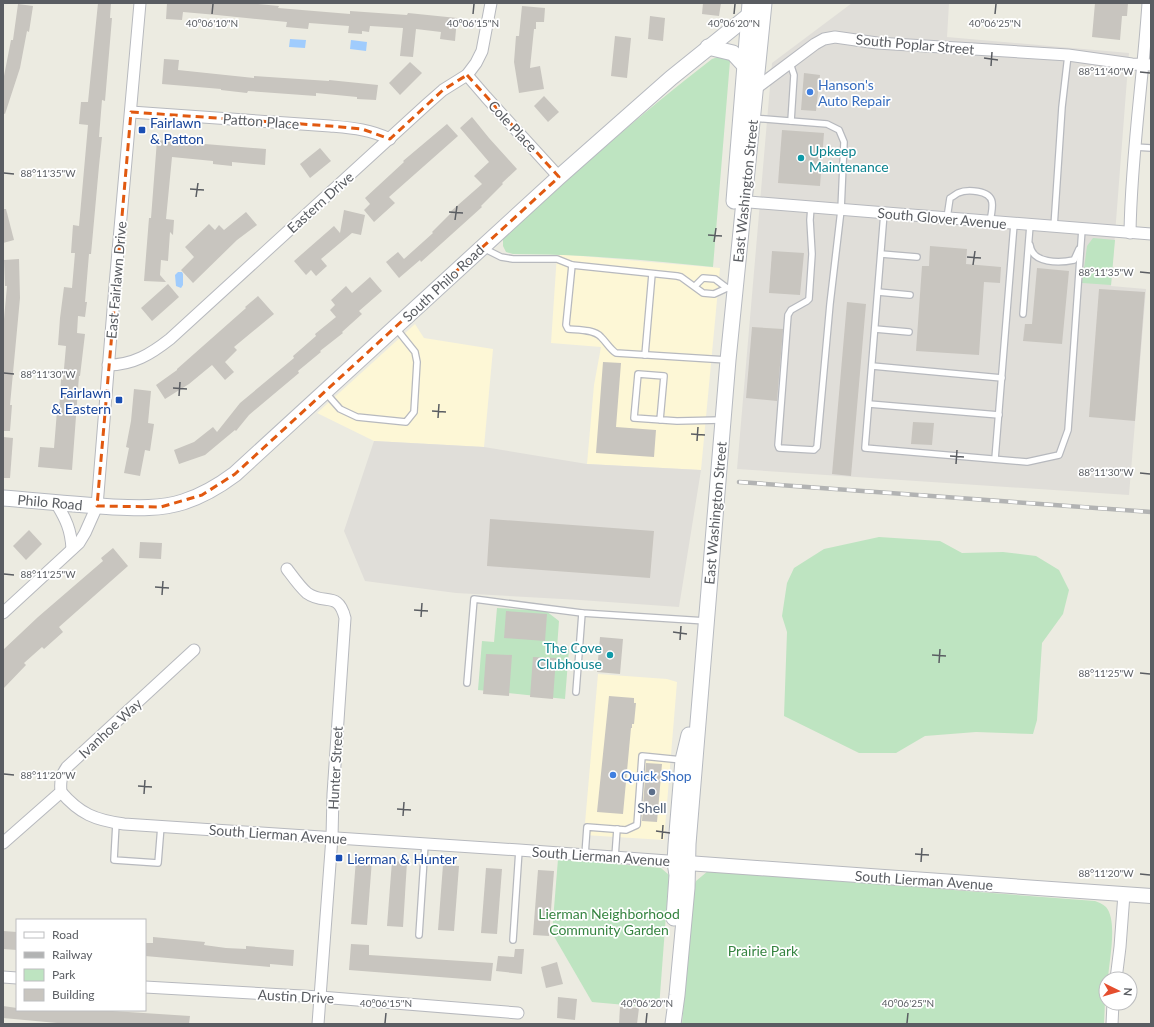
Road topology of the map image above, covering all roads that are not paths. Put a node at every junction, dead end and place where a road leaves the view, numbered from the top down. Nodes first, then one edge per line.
1 (140, 3) edge
2 (491, 3) edge
3 (1148, 3) edge
4 (759, 6) edge
5 (708, 48) junction
6 (1068, 55) junction
7 (790, 63) junction
8 (1147, 65) edge
9 (745, 66) junction
10 (467, 74) junction
11 (749, 89) junction
12 (131, 112) junction
13 (752, 118) junction
14 (791, 121) junction
15 (390, 139) junction
16 (1135, 147) junction
17 (1151, 148) edge
18 (559, 177) junction
19 (738, 201) junction
20 (811, 207) junction
21 (841, 210) junction
22 (884, 213) junction
23 (947, 218) junction
24 (990, 222) junction
25 (1014, 224) junction
26 (1030, 225) junction
27 (1054, 227) junction
28 (1130, 233) junction
29 (1151, 234) edge
30 (1082, 235) junction
31 (1029, 236) junction
32 (484, 245) junction
33 (881, 254) junction
34 (917, 257) dead end
35 (572, 266) junction
36 (652, 274) junction
37 (695, 286) junction
38 (731, 288) junction
39 (878, 292) junction
40 (910, 295) dead end
41 (1023, 314) dead end
42 (395, 327) junction
43 (875, 329) junction
44 (909, 332) dead end
45 (645, 355) junction
46 (724, 360) junction
47 (108, 365) junction
48 (872, 366) junction
49 (1002, 378) junction
50 (324, 392) junction
51 (869, 404) junction
52 (999, 415) junction
53 (719, 419) junction
54 (660, 420) junction
55 (995, 459) junction
56 (3, 498) edge
57 (56, 503) junction
58 (97, 506) junction
59 (72, 550) junction
60 (287, 569) dead end
61 (3, 613) edge
62 (582, 613) junction
63 (702, 621) junction
64 (194, 650) dead end
65 (467, 683) dead end
66 (576, 692) dead end
67 (689, 761) junction
68 (62, 792) junction
69 (116, 823) junction
70 (160, 826) junction
71 (617, 829) junction
72 (332, 837) junction
73 (3, 843) edge
74 (425, 844) junction
75 (519, 850) junction
76 (585, 855) junction
77 (615, 857) junction
78 (681, 862) junction
79 (1124, 894) junction
80 (1151, 896) edge
81 (419, 935) dead end
82 (513, 940) dead end
83 (1117, 971) edge
84 (3, 977) edge
85 (16, 978) edge
86 (146, 987) edge
87 (320, 997) junction
88 (1113, 1011) edge
89 (518, 1013) dead end
90 (318, 1024) edge
91 (665, 1024) edge
92 (673, 1024) edge
93 (1112, 1024) edge

1 - 12 street, East Fairlawn Drive
2 - 10 street, Eastern Drive
3 - 8 street
4 - 5 main road, South Philo Road
4 - 9 main road, East Washington Street
4 - 11 main road, East Washington Street
5 - 9 main road
5 - 18 main road, South Philo Road
6 - 7 street, South Poplar Street
6 - 8 street, South Poplar Street
6 - 27 lane
7 - 11 street, South Poplar Street
7 - 14 lane
8 - 16 street
9 - 11 main road, East Washington Street
10 - 15 street, Eastern Drive
10 - 18 street, Cole Place
11 - 13 main road, East Washington Street
11 - 19 main road, East Washington Street
12 - 15 street, Patton Place
12 - 47 street, East Fairlawn Drive
13 - 14 lane
13 - 19 main road, East Washington Street
14 - 21 lane
15 - 47 street, Eastern Drive
16 - 17 lane
16 - 28 street
18 - 32 main road, South Philo Road
19 - 20 street, South Glover Avenue
19 - 38 main road, East Washington Street
20 - 21 street, South Glover Avenue
20 - 21 lane
21 - 22 street, South Glover Avenue
22 - 23 street, South Glover Avenue
22 - 33 lane
23 - 24 street, South Glover Avenue
23 - 24 lane
24 - 25 street, South Glover Avenue
25 - 26 street, South Glover Avenue
25 - 49 lane
26 - 27 street, South Glover Avenue
26 - 31 lane
27 - 30 street, South Glover Avenue
28 - 29 street, South Glover Avenue
28 - 30 street, South Glover Avenue
30 - 31 lane
30 - 55 lane
31 - 41 lane
32 - 35 lane
32 - 42 main road, South Philo Road
33 - 34 lane
33 - 39 lane
35 - 36 lane
35 - 45 lane
36 - 37 lane
36 - 45 lane
37 - 38 lane
37 - 38 lane
38 - 46 main road, East Washington Street
39 - 40 lane
39 - 43 lane
42 - 50 main road, South Philo Road
42 - 50 lane
43 - 44 lane
43 - 48 lane
45 - 46 lane
46 - 53 main road, East Washington Street
47 - 58 street, East Fairlawn Drive
48 - 49 lane
48 - 51 lane
49 - 52 lane
50 - 58 main road, South Philo Road
51 - 52 lane
51 - 55 lane
52 - 55 lane
53 - 54 lane
53 - 63 main road, East Washington Street
54 - 54 lane
56 - 57 main road, Philo Road
57 - 58 main road, Philo Road
57 - 59 street
58 - 59 street, East Fairlawn Drive
59 - 61 street, East Fairlawn Drive
60 - 72 street, Hunter Street
62 - 63 lane
62 - 65 lane
62 - 66 lane
63 - 67 main road, East Washington Street
64 - 68 street, Ivanhoe Way
67 - 71 lane
67 - 78 main road, East Washington Street
68 - 69 street, South Lierman Avenue
68 - 73 street
69 - 70 street, South Lierman Avenue
69 - 70 lane
70 - 72 street, South Lierman Avenue
71 - 76 lane
71 - 77 lane
72 - 74 street, South Lierman Avenue
72 - 87 street, Hunter Street
74 - 75 street, South Lierman Avenue
74 - 81 lane
75 - 76 street, South Lierman Avenue
75 - 82 lane
76 - 77 street, South Lierman Avenue
77 - 78 street, South Lierman Avenue
78 - 79 street, South Lierman Avenue
78 - 91 main road, East Washington Street
78 - 92 main road, East Washington Street
79 - 80 street, South Lierman Avenue
79 - 83 street
84 - 85 street
86 - 87 street, Austin Drive
87 - 89 street, Austin Drive
87 - 90 street, Hunter Street
88 - 93 street

